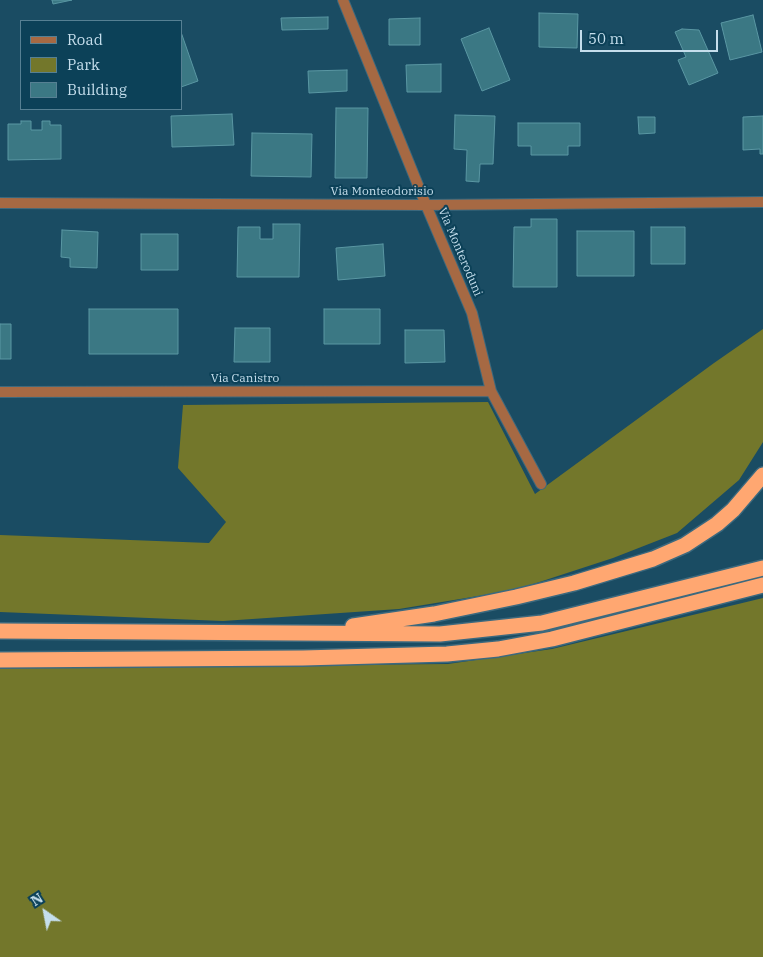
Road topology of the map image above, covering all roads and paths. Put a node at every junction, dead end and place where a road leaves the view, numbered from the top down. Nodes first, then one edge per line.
1 (343, 0) edge
2 (763, 202) edge
3 (0, 203) edge
4 (426, 205) junction
5 (491, 391) junction
6 (0, 392) edge
7 (763, 475) edge
8 (541, 484) dead end
9 (763, 568) edge
10 (763, 585) edge
11 (0, 631) edge
12 (277, 634) junction
13 (0, 660) edge

1 - 4 street, Via Monteroduni
2 - 4 street, Via Monteodorisio
3 - 4 street, Via Monteodorisio
4 - 5 street, Via Monteroduni
5 - 6 street, Via Canistro
5 - 8 street, Via Monteroduni
7 - 12 highway
9 - 12 highway
10 - 13 highway
11 - 12 highway

